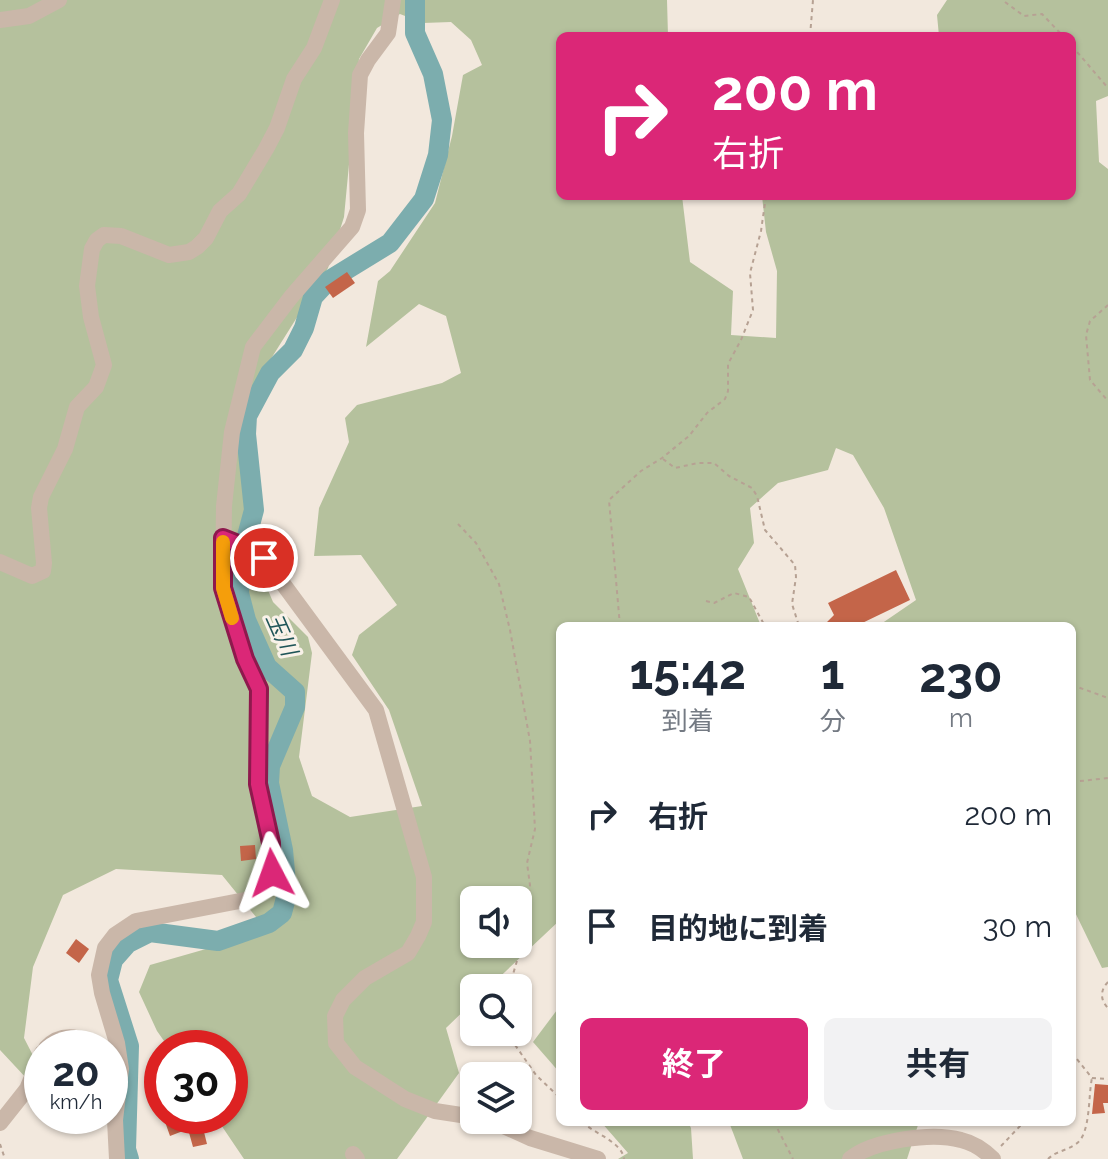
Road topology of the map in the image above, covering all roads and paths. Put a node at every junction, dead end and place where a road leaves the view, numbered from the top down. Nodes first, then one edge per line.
1 (59, 0) edge
2 (332, 0) edge
3 (393, 0) edge
4 (813, 0) edge
5 (1005, 2) edge
6 (0, 20) edge
7 (810, 32) edge
8 (1059, 32) edge
9 (1076, 51) edge
10 (1108, 88) edge
11 (765, 200) edge
12 (1108, 305) edge
13 (1108, 401) edge
14 (662, 458) junction
15 (458, 524) dead end
16 (229, 540) junction
17 (0, 562) edge
18 (706, 601) dead end
19 (620, 622) edge
20 (763, 622) edge
21 (798, 622) edge
22 (1076, 686) edge
23 (1108, 698) edge
24 (1108, 778) edge
25 (1076, 782) edge
26 (513, 974) edge
27 (1108, 982) edge
28 (1108, 1008) edge
29 (110, 1030) edge
30 (516, 1046) edge
31 (1076, 1058) edge
32 (1092, 1078) junction
33 (1108, 1079) edge
34 (24, 1093) edge
35 (556, 1094) edge
36 (460, 1115) edge
37 (0, 1123) edge
38 (588, 1126) edge
39 (776, 1126) edge
40 (1020, 1126) edge
41 (116, 1134) edge
42 (521, 1134) edge
43 (0, 1144) edge
44 (992, 1158) edge
45 (5, 1159) edge
46 (117, 1159) edge
47 (598, 1159) edge
48 (624, 1159) edge
49 (793, 1159) edge
50 (850, 1159) edge
51 (1048, 1159) edge

1 - 6 street
2 - 17 street
3 - 16 street
4 - 7 path
5 - 8 path
9 - 10 path
11 - 14 path
12 - 13 path
14 - 19 path
14 - 21 path
15 - 26 path
16 - 29 street
16 - 36 street
18 - 20 path
22 - 23 path
24 - 25 path
27 - 28 path
30 - 35 path
31 - 32 path
32 - 33 path
32 - 51 path
34 - 37 street
38 - 48 path
39 - 49 path
40 - 44 path
41 - 46 street
42 - 47 street
43 - 45 path
44 - 50 street

